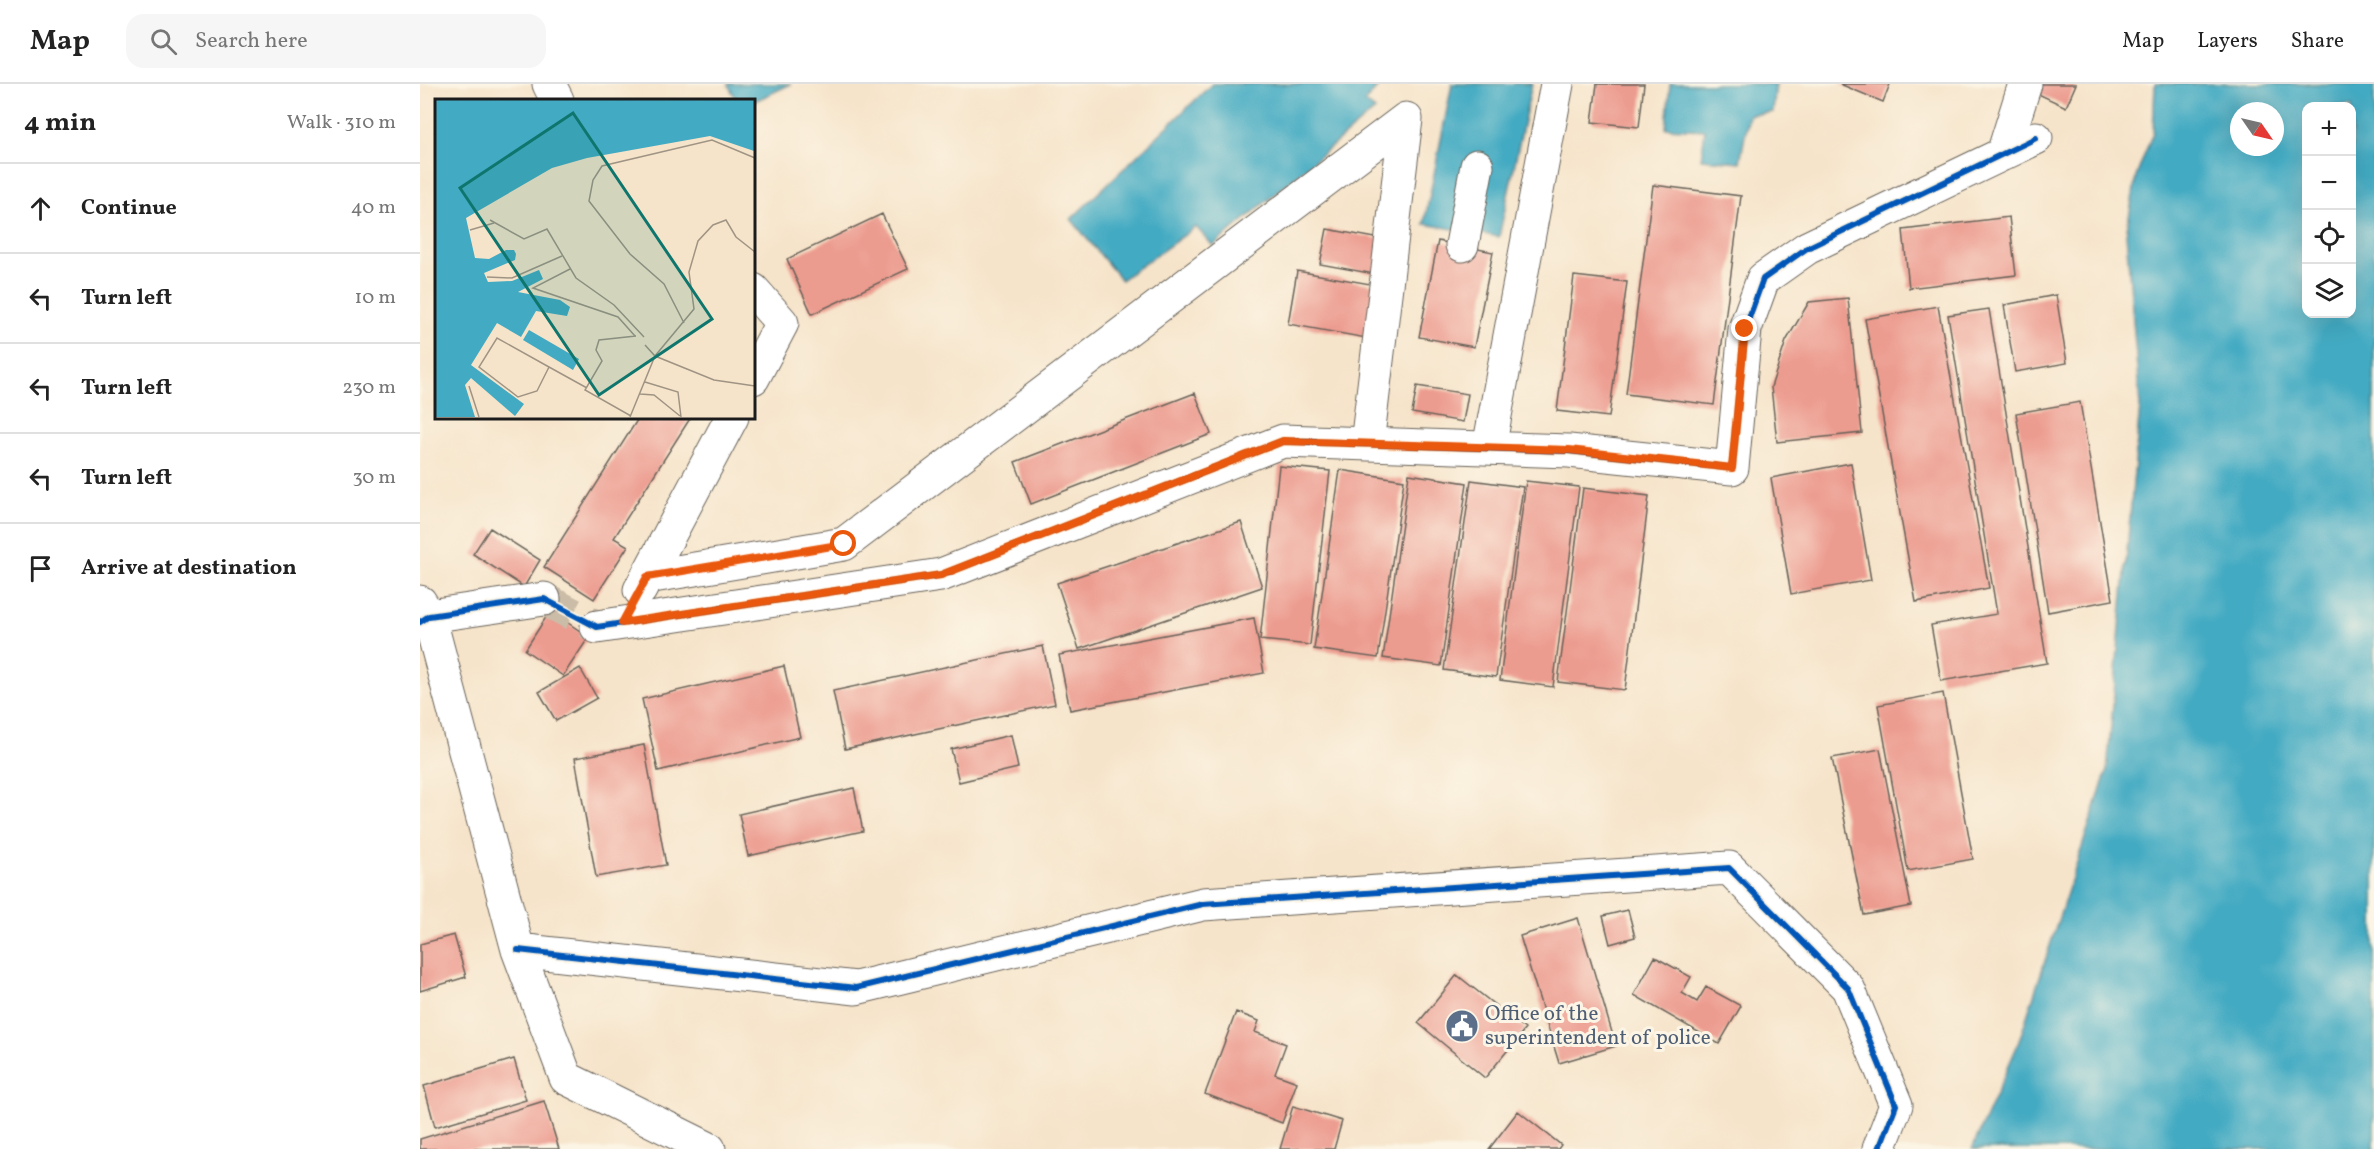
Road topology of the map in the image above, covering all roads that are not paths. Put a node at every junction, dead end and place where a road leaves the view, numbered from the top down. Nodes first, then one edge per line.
1 (549, 84) edge
2 (1557, 84) edge
3 (2025, 84) edge
4 (556, 99) edge
5 (2036, 138) dead end
6 (2003, 154) junction
7 (1477, 166) dead end
8 (1462, 245) dead end
9 (754, 291) edge
10 (754, 376) edge
11 (731, 418) edge
12 (1366, 444) junction
13 (1490, 448) junction
14 (647, 577) junction
15 (544, 599) tunnel mouth
16 (423, 614) edge
17 (518, 950) junction
18 (709, 1149) edge
19 (1879, 1149) edge

1 - 4 street
2 - 13 street
3 - 6 street
5 - 6 street
6 - 13 street
7 - 8 street
9 - 10 street
11 - 14 street
12 - 13 street
12 - 14 street
12 - 14 street
15 - 16 street
16 - 17 street
17 - 18 street
17 - 19 street

